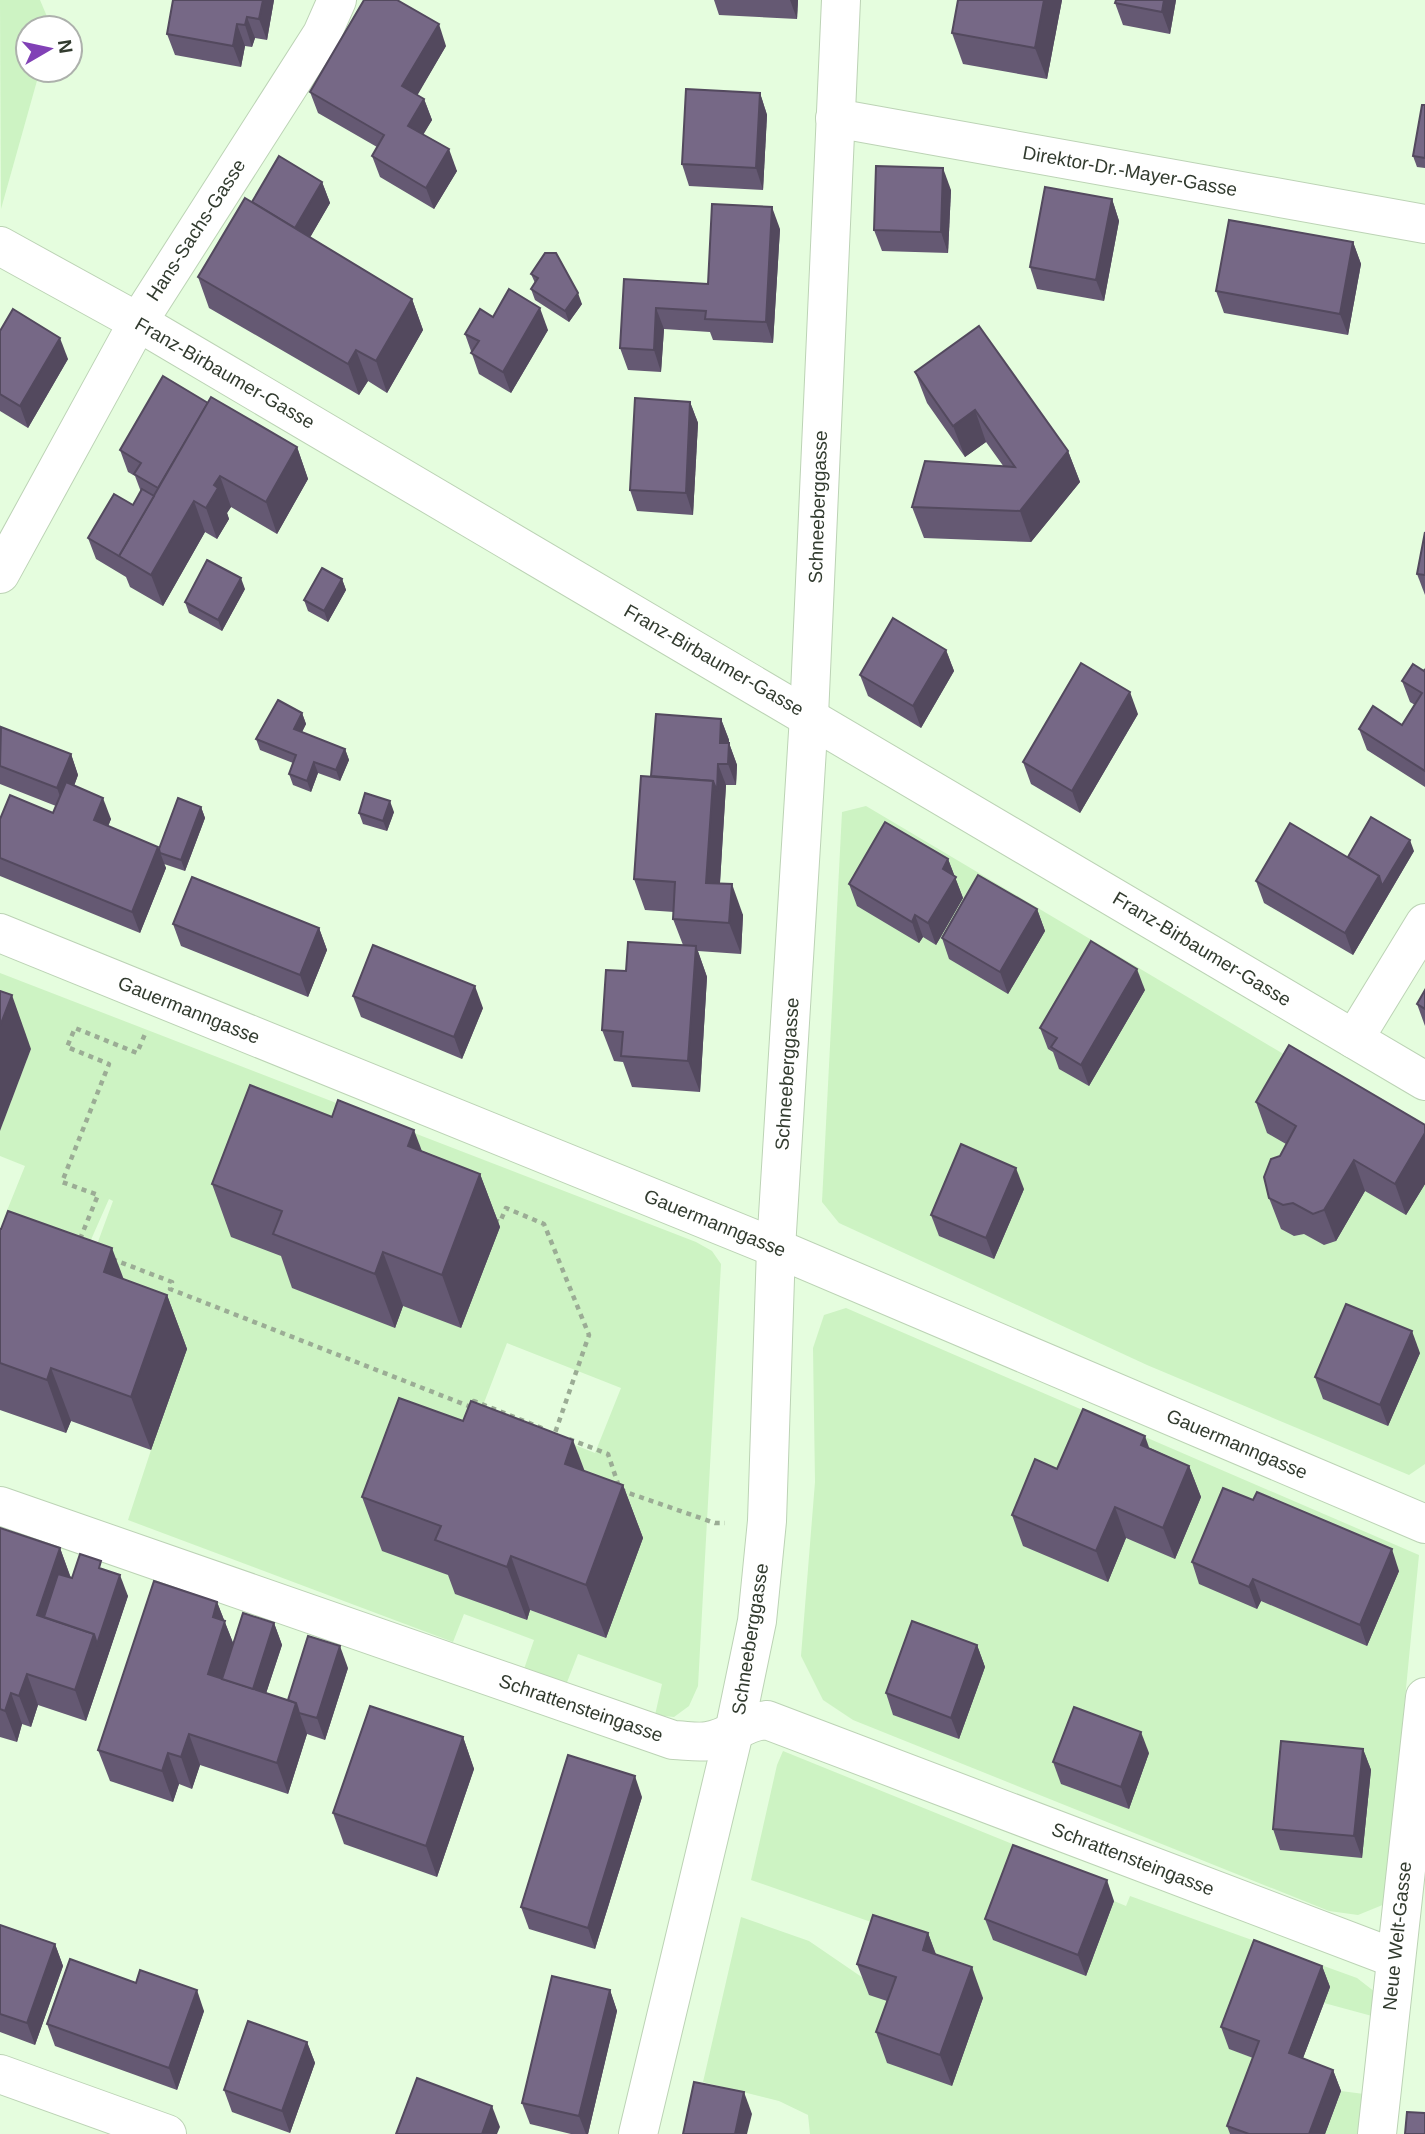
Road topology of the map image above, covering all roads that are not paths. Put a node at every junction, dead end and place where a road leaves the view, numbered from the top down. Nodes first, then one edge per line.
1 (337, 0) edge
2 (841, 0) edge
3 (835, 118) junction
4 (1425, 224) edge
5 (0, 246) edge
6 (138, 321) junction
7 (0, 574) edge
8 (809, 716) junction
9 (1425, 923) edge
10 (0, 933) edge
11 (1354, 1039) junction
12 (1425, 1081) edge
13 (776, 1248) junction
14 (0, 1506) edge
15 (1425, 1524) edge
16 (1425, 1697) edge
17 (734, 1732) junction
18 (1423, 1738) edge
19 (1394, 1958) junction
20 (0, 2074) edge
21 (167, 2134) edge
22 (638, 2134) edge
23 (1377, 2134) edge

1 - 6 street, Hans-Sachs-Gasse
2 - 3 street, Schneeberggasse
3 - 4 street, Direktor-Dr.-Mayer-Gasse
3 - 8 street, Schneeberggasse
5 - 6 street, Franz-Birbaumer-Gasse
6 - 7 street, Hans-Sachs-Gasse
6 - 8 street, Franz-Birbaumer-Gasse
8 - 11 street, Franz-Birbaumer-Gasse
8 - 13 street, Schneeberggasse
9 - 11 street
10 - 13 street, Gauermanngasse
11 - 12 street, Franz-Birbaumer-Gasse
13 - 15 street, Gauermanngasse
13 - 17 street, Schneeberggasse
14 - 17 street, Schrattensteingasse
16 - 18 street, Neue Welt-Gasse
17 - 19 street, Schrattensteingasse
17 - 22 street, Schneeberggasse
18 - 19 street, Neue Welt-Gasse
19 - 23 street, Neue Welt-Gasse
20 - 21 street

